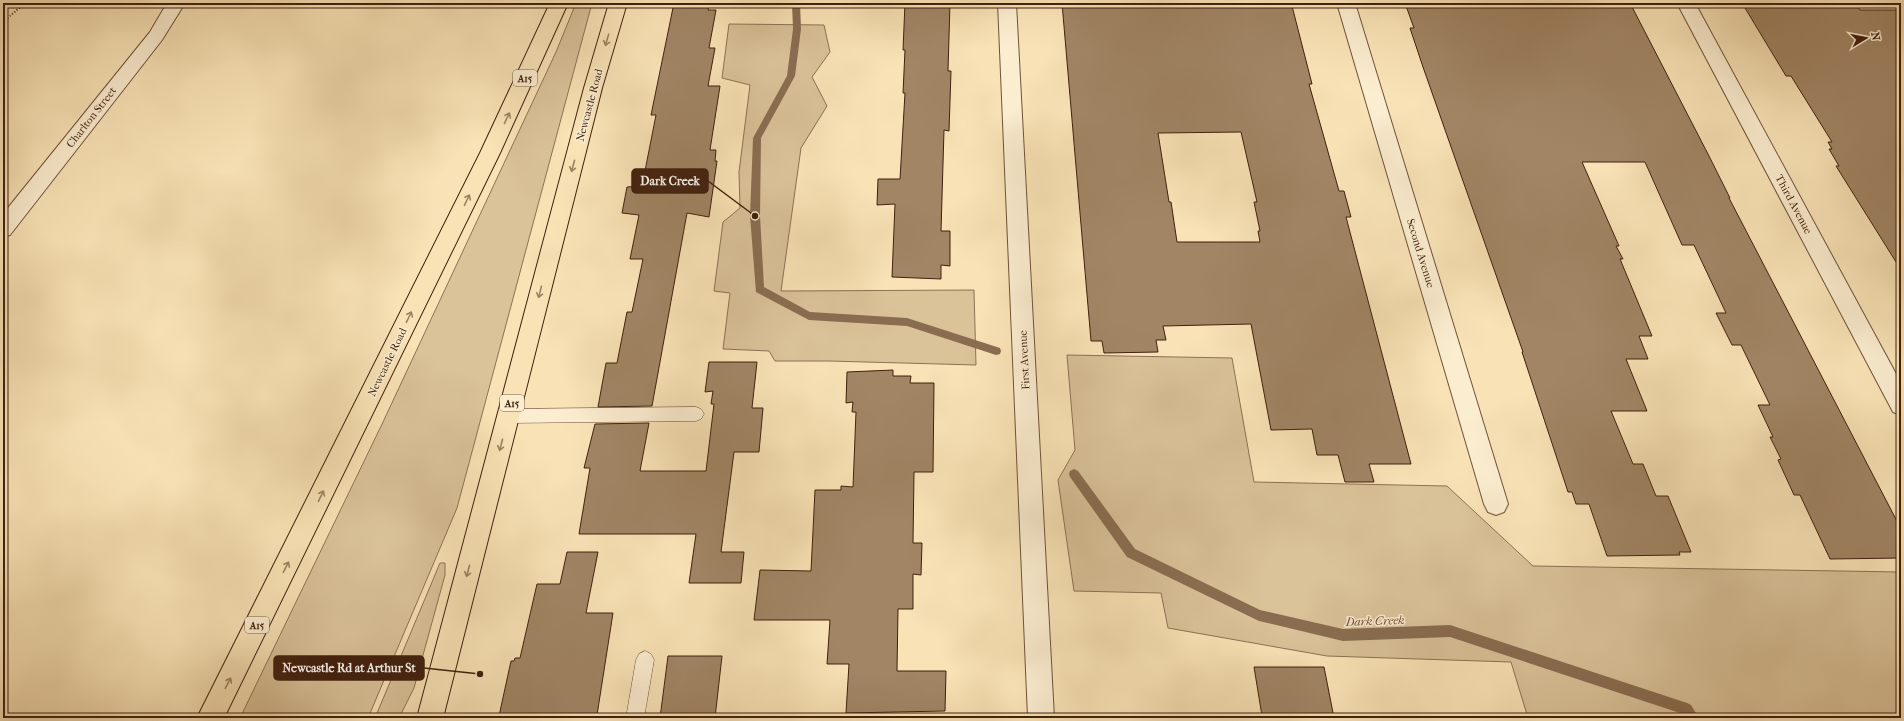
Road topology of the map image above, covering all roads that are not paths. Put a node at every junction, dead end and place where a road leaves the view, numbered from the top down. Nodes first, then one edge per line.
1 (176, 3) edge
2 (560, 3) edge
3 (618, 3) edge
4 (1007, 3) edge
5 (1346, 3) edge
6 (1686, 3) edge
7 (3, 229) edge
8 (1901, 405) edge
9 (696, 414) dead end
10 (508, 416) junction
11 (1496, 504) dead end
12 (645, 660) dead end
13 (210, 718) edge
14 (430, 718) edge
15 (635, 718) edge
16 (1042, 718) edge

1 - 7 street, Charlton Street
13 -> 2 highway, Newcastle Road / A15
3 -> 10 highway, Newcastle Road / A15
4 - 16 street, First Avenue
5 - 11 street, Second Avenue
6 - 8 street, Third Avenue
9 - 10 lane
10 -> 14 highway, Newcastle Road / A15
12 - 15 lane

